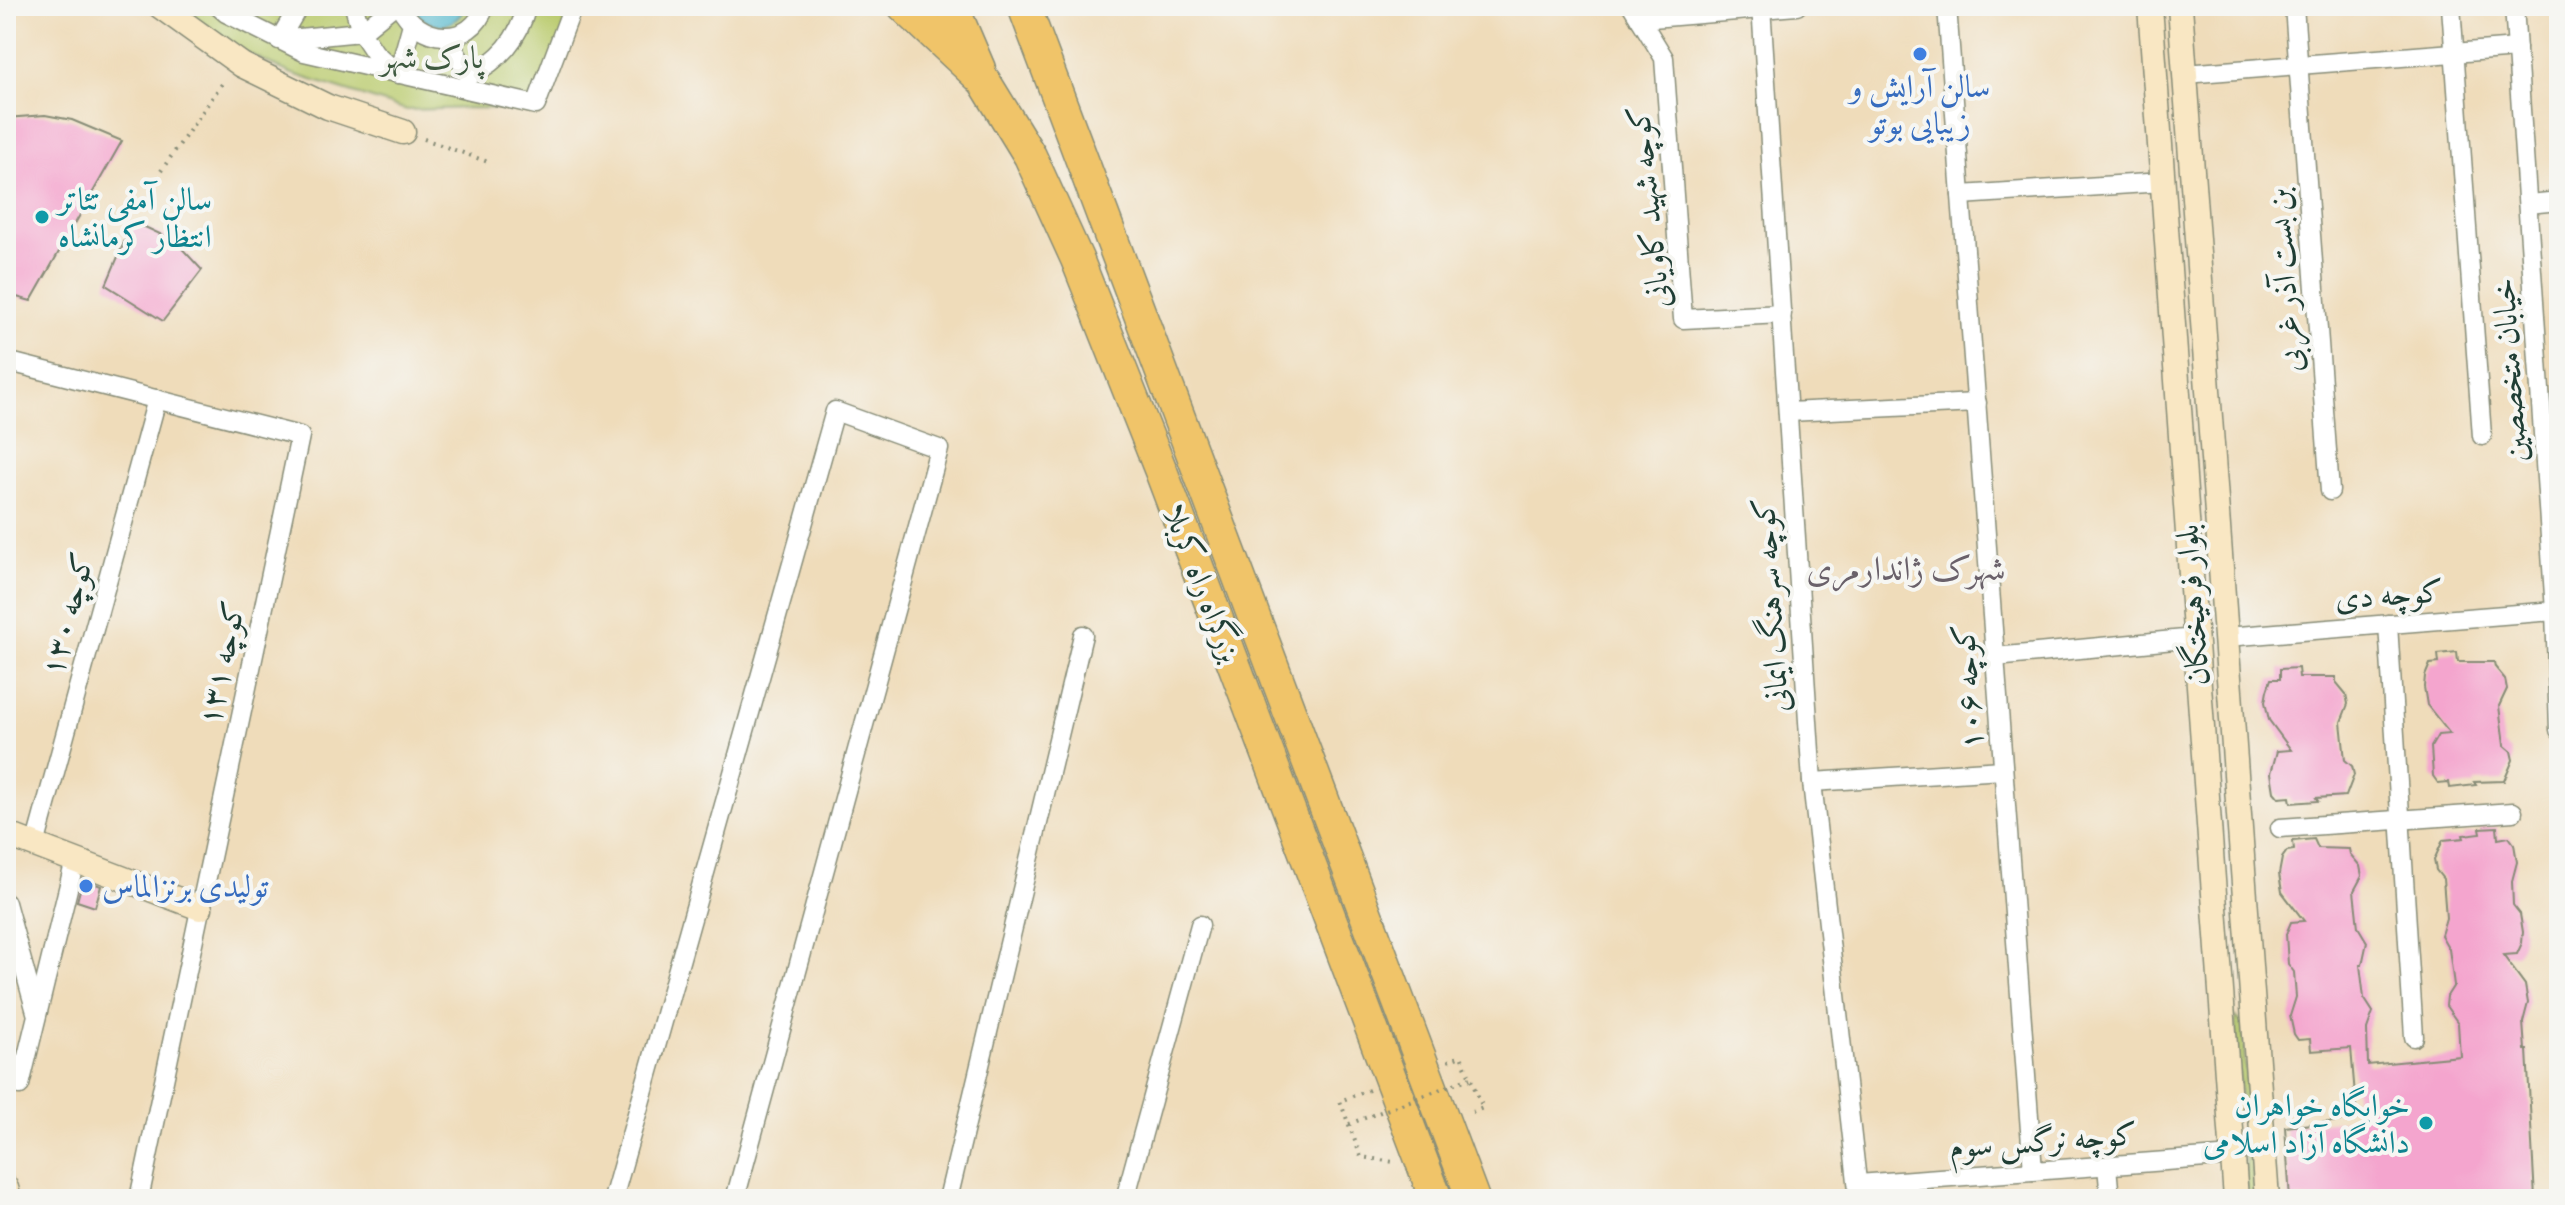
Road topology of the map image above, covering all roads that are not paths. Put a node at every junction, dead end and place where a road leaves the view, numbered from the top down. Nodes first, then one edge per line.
1 (160, 6) edge
2 (299, 6) edge
3 (354, 6) edge
4 (393, 6) edge
5 (400, 6) edge
6 (485, 6) edge
7 (527, 6) edge
8 (573, 6) edge
9 (904, 6) edge
10 (952, 6) edge
11 (1024, 6) edge
12 (1797, 6) edge
13 (1947, 6) edge
14 (2150, 6) edge
15 (2180, 6) edge
16 (2294, 6) edge
17 (2451, 6) edge
18 (2514, 6) edge
19 (224, 7) edge
20 (1761, 8) edge
21 (1636, 13) edge
22 (412, 24) junction
23 (361, 32) junction
24 (447, 37) junction
25 (279, 40) junction
26 (2517, 48) junction
27 (2454, 53) junction
28 (2299, 64) junction
29 (398, 74) junction
30 (2185, 74) junction
31 (984, 81) junction
32 (471, 84) junction
33 (403, 132) road end
34 (2163, 182) junction
35 (1961, 195) junction
36 (2559, 201) edge
37 (2529, 204) junction
38 (1782, 314) junction
39 (6, 361) edge
40 (157, 399) junction
41 (1977, 403) junction
42 (1788, 412) junction
43 (2482, 436) dead end
44 (2330, 491) dead end
45 (2555, 611) junction
46 (2388, 624) junction
47 (1083, 635) dead end
48 (2226, 637) junction
49 (2195, 638) junction
50 (1995, 657) junction
51 (2558, 673) edge
52 (2559, 730) edge
53 (2003, 770) junction
54 (1812, 782) junction
55 (2513, 812) dead end
56 (2400, 819) junction
57 (2280, 828) dead end
58 (6, 834) edge
59 (35, 845) junction
60 (75, 860) junction
61 (6, 903) edge
62 (200, 908) junction
63 (1200, 925) dead end
64 (37, 1015) junction
65 (2414, 1037) dead end
66 (20, 1085) dead end
67 (2233, 1156) junction
68 (2107, 1166) junction
69 (1424, 1167) junction
70 (2033, 1171) junction
71 (6, 1188) edge
72 (1858, 1192) edge
73 (618, 1195) edge
74 (9, 1199) edge
75 (139, 1199) edge
76 (735, 1199) edge
77 (948, 1199) edge
78 (1125, 1199) edge
79 (1427, 1199) edge
80 (1436, 1199) edge
81 (1473, 1199) edge
82 (2110, 1199) edge
83 (2236, 1199) edge
84 (2267, 1199) edge

1 - 33 main road
2 - 25 street
3 - 23 street
4 - 23 street
5 - 22 street
6 - 24 street
7 - 32 street
8 - 32 street
9 - 31 highway, بزرگراه راه کربلا
10 - 31 highway
11 - 81 highway, بزرگراه راه کربلا
12 - 20 street
13 - 35 street, کوچه ۱۰۶
14 - 34 main road, بلوار فرهیختگان
15 - 30 main road, بلوار فرهیختگان
16 - 28 street, بن بست آذر غربی
17 - 27 street
18 - 26 street, خیابان متخصصین
19 - 25 street
20 - 21 street
20 - 38 street, کوچه سرهنگ ایمانی
21 - 38 street, کوچه شهید کاویانی
22 - 24 street
22 - 29 street
23 - 25 street
23 - 29 street
24 - 32 street
25 - 29 street
26 - 27 street
26 - 37 street, خیابان متخصصین
27 - 28 street
27 - 43 street
28 - 30 street
28 - 44 street, بن بست آذر غربی
29 - 32 street
30 - 48 main road, بلوار فرهیختگان
31 - 69 highway, بزرگراه راه کربلا
34 - 35 street
34 - 49 main road, بلوار فرهیختگان
35 - 41 street, کوچه ۱۰۶
36 - 37 street
37 - 45 street, خیابان متخصصین
38 - 42 street, کوچه سرهنگ ایمانی
39 - 40 street, کوچه ۱۳۱
40 - 59 street, کوچه ۱۳۰
40 - 62 street, کوچه ۱۳۱
41 - 42 street
41 - 50 street, کوچه ۱۰۶
42 - 54 street, کوچه سرهنگ ایمانی
45 - 46 street, کوچه دی
45 - 51 street, خیابان متخصصین
46 - 48 street, کوچه دی
46 - 56 street
47 - 77 street
48 - 84 main road, بلوار فرهیختگان
49 - 50 street
49 - 67 main road, بلوار فرهیختگان
50 - 53 street, کوچه ۱۰۶
51 - 52 street, خیابان متخصصین
53 - 54 street
53 - 70 street, کوچه ۱۰۶
54 - 72 street, کوچه سرهنگ ایمانی
55 - 56 street
56 - 57 street
56 - 65 street
58 - 59 main road
59 - 60 main road
60 - 62 main road
60 - 64 street
61 - 64 street
62 - 75 street, کوچه ۱۳۱
63 - 78 street
64 - 66 street
67 - 68 street, کوچه نرگس سوم
67 - 83 main road, بلوار فرهیختگان
68 - 70 street, کوچه نرگس سوم
68 - 82 street
69 - 79 main road
69 - 80 highway, بزرگراه راه کربلا
70 - 72 street, کوچه نرگس سوم
71 - 74 main road
73 - 76 street

